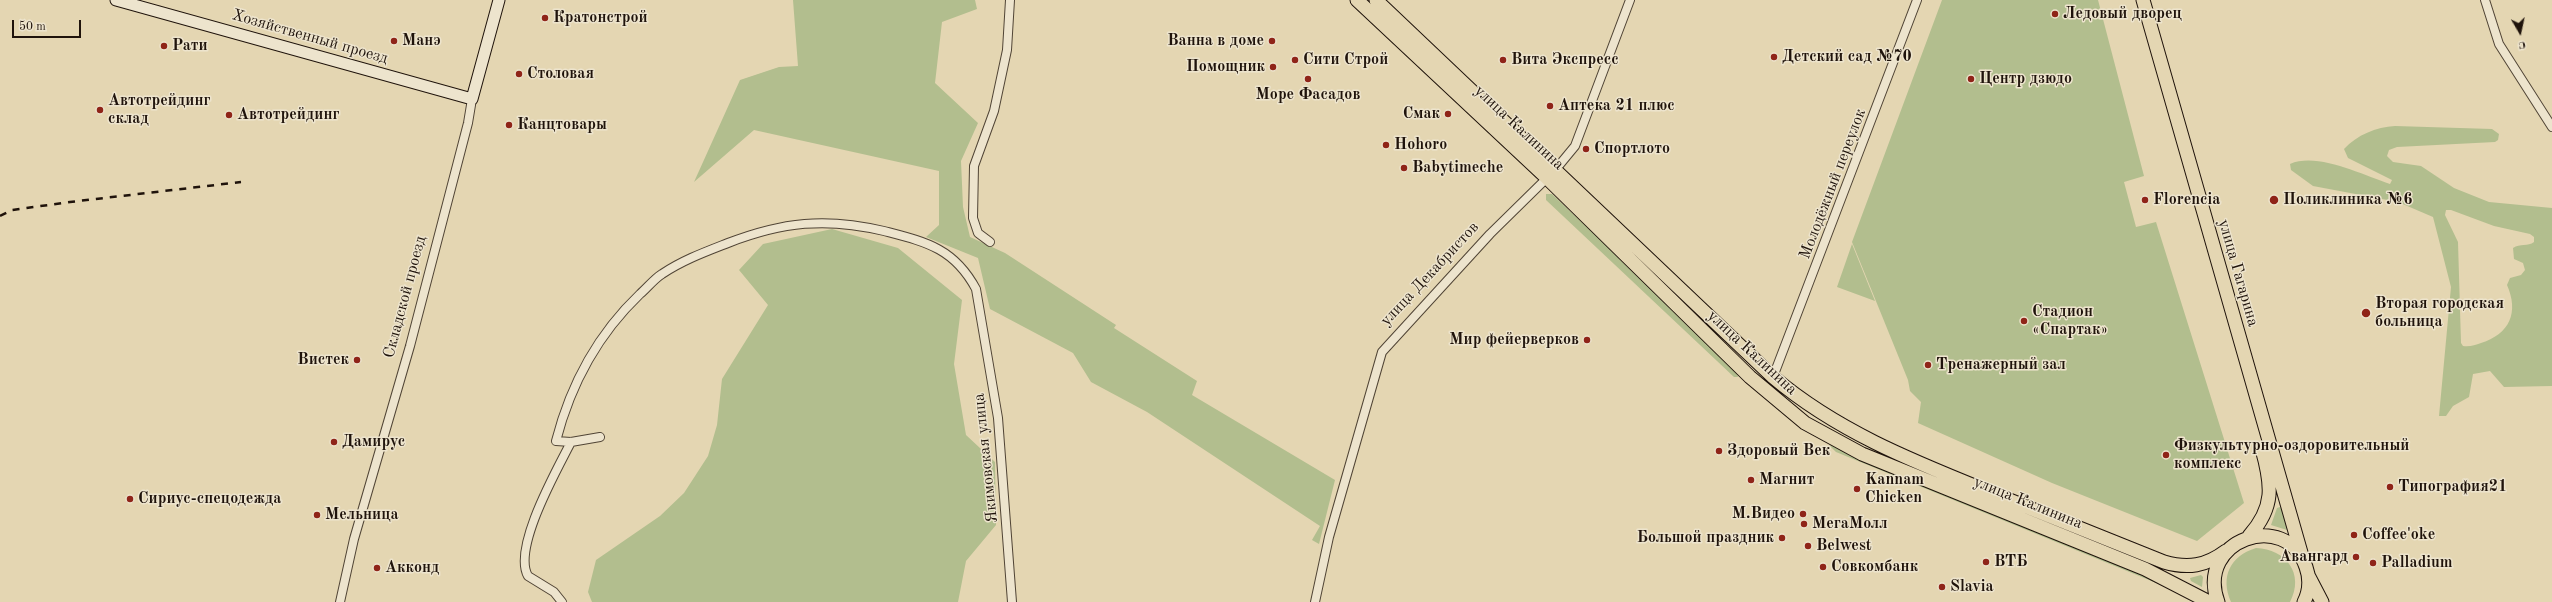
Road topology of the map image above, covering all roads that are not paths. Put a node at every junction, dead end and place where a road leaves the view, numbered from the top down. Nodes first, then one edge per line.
1 (116, 0) edge
2 (499, 0) edge
3 (1010, 0) edge
4 (1357, 0) edge
5 (1376, 0) edge
6 (1630, 0) edge
7 (1917, 0) edge
8 (2485, 0) edge
9 (2139, 4) edge
10 (472, 99) junction
11 (2552, 127) edge
12 (1552, 174) junction
13 (2203, 228) junction
14 (990, 242) dead end
15 (1773, 377) junction
16 (600, 437) dead end
17 (571, 442) junction
18 (2249, 536) junction
19 (2226, 551) junction
20 (2302, 556) junction
21 (2309, 576) junction
22 (340, 602) edge
23 (562, 602) edge
24 (1012, 602) edge
25 (1315, 602) edge
26 (2209, 602) edge
27 (2218, 602) edge
28 (2304, 602) edge
29 (2322, 602) edge

1 - 10 street, Хозяйственный проезд
2 - 10 street, Складской проезд
3 - 14 street
4 - 12 main road, улица Калинина
5 - 12 main road, улица Калинина
6 - 12 street, улица Декабристов
7 - 15 street, Молодёжный переулок
8 - 11 street
9 - 13 main road, улица Гагарина
10 - 22 street, Складской проезд
12 - 15 main road, улица Калинина
12 - 25 street, улица Декабристов
12 - 26 main road, улица Калинина
13 - 18 main road, улица Гагарина
13 - 20 main road, улица Гагарина
15 - 19 main road, улица Калинина
16 - 17 street
17 - 23 street
17 - 24 street, Якимовская улица
18 - 19 main road, улица Калинина
18 - 20 main road
19 - 27 main road
20 - 21 main road, улица Гагарина
21 - 28 main road
21 - 29 main road

